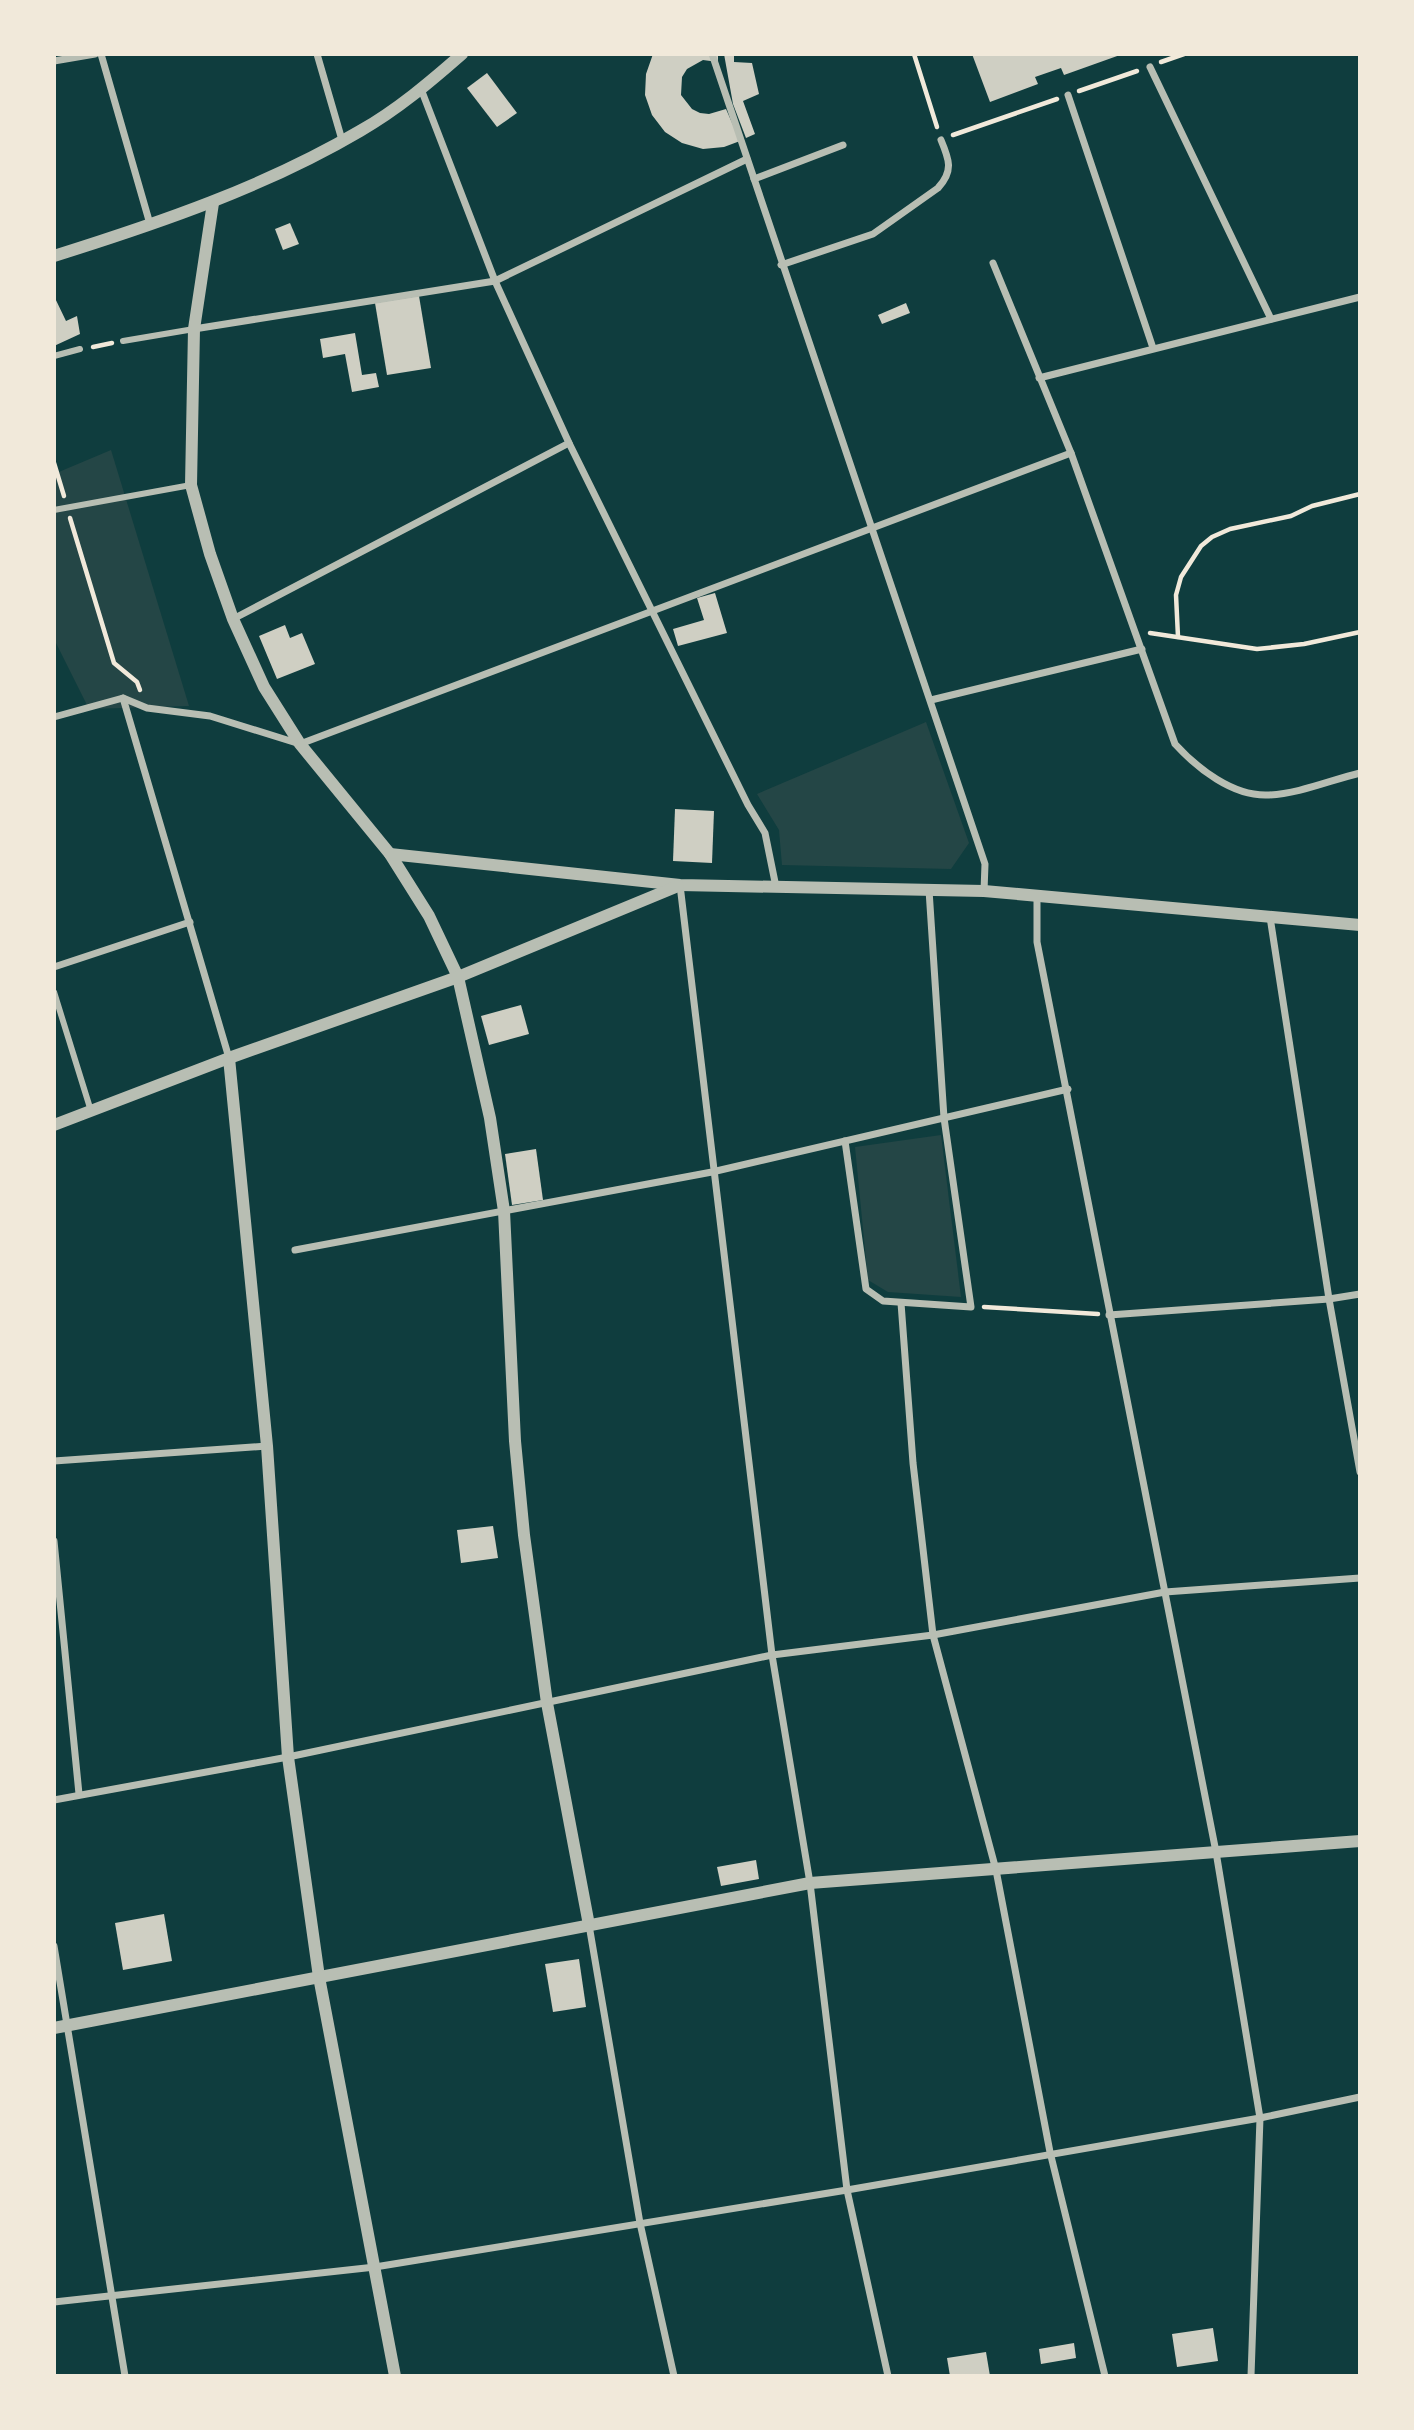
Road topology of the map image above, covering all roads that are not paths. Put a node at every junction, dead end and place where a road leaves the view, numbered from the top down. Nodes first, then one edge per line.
1 (95, 54) edge
2 (101, 54) edge
3 (317, 54) edge
4 (463, 54) edge
5 (712, 54) edge
6 (54, 61) edge
7 (1150, 66) dead end
8 (421, 89) junction
9 (1068, 96) dead end
10 (942, 140) road end
11 (342, 141) junction
12 (843, 145) dead end
13 (747, 159) junction
14 (754, 180) junction
15 (213, 203) junction
16 (149, 224) junction
17 (54, 256) edge
18 (993, 263) dead end
19 (781, 265) junction
20 (495, 281) junction
21 (1360, 298) edge
22 (1271, 319) junction
23 (194, 329) junction
24 (123, 341) road end
25 (1153, 348) junction
26 (80, 349) road end
27 (54, 356) edge
28 (1039, 378) junction
29 (569, 443) junction
30 (1071, 453) junction
31 (191, 485) junction
32 (54, 510) edge
33 (870, 529) junction
34 (652, 611) junction
35 (233, 619) junction
36 (1142, 649) junction
37 (123, 698) junction
38 (931, 700) junction
39 (54, 717) edge
40 (300, 744) junction
41 (1360, 774) edge
42 (390, 854) junction
43 (680, 885) junction
44 (776, 887) junction
45 (929, 890) junction
46 (984, 891) junction
47 (1037, 896) junction
48 (1270, 917) junction
49 (190, 922) junction
50 (1360, 925) edge
51 (54, 967) edge
52 (458, 977) junction
53 (54, 992) edge
54 (229, 1058) junction
55 (1068, 1089) junction
56 (91, 1111) junction
57 (944, 1118) junction
58 (54, 1125) edge
59 (845, 1141) junction
60 (712, 1172) junction
61 (504, 1212) junction
62 (295, 1250) dead end
63 (1360, 1294) edge
64 (1329, 1299) junction
65 (901, 1303) junction
66 (1109, 1315) junction
67 (267, 1447) junction
68 (54, 1461) edge
69 (1360, 1472) edge
70 (54, 1541) edge
71 (1360, 1578) edge
72 (1165, 1592) junction
73 (933, 1635) junction
74 (772, 1655) junction
75 (547, 1703) junction
76 (288, 1757) junction
77 (79, 1794) junction
78 (54, 1800) edge
79 (1360, 1841) edge
80 (1216, 1852) junction
81 (996, 1870) junction
82 (810, 1883) junction
83 (589, 1926) junction
84 (54, 1946) edge
85 (319, 1977) junction
86 (61, 2027) edge
87 (1360, 2097) edge
88 (1260, 2118) junction
89 (1051, 2152) junction
90 (846, 2190) junction
91 (640, 2223) junction
92 (375, 2267) junction
93 (112, 2298) junction
94 (54, 2302) edge
95 (125, 2376) edge
96 (395, 2376) edge
97 (674, 2376) edge
98 (888, 2376) edge
99 (1105, 2376) edge
100 (1251, 2376) edge

1 - 6 street
2 - 16 street
3 - 11 street
4 - 8 street
5 - 13 street
7 - 22 street
8 - 11 street
8 - 20 street
9 - 25 street
10 - 19 street
11 - 15 street
12 - 14 street
13 - 14 street
13 - 20 street
14 - 19 street
15 - 16 street
15 - 23 street
16 - 17 street
18 - 28 street
19 - 33 street
20 - 23 street
20 - 29 street
21 - 22 street
22 - 25 street
23 - 24 street
23 - 31 street
25 - 28 street
26 - 27 street
28 - 30 street
29 - 34 street
29 - 35 street
30 - 33 street
30 - 36 street
31 - 32 street
31 - 35 street
33 - 34 street
33 - 38 street
34 - 40 street
34 - 44 street
35 - 40 street
36 - 38 street
36 - 41 street
37 - 39 street
37 - 40 street
37 - 49 street
38 - 46 street
40 - 42 street
42 - 43 street
42 - 52 street
43 - 44 street
43 - 52 street
43 - 60 street
44 - 45 street
45 - 46 street
45 - 57 street
46 - 47 street
47 - 48 street
47 - 55 street
48 - 50 street
48 - 64 street
49 - 51 street
49 - 54 street
52 - 54 street
52 - 61 street
53 - 56 street
54 - 56 street
54 - 67 street
55 - 57 street
55 - 66 street
56 - 58 street
57 - 59 street
57 - 65 street
59 - 60 street
59 - 65 street
60 - 61 street
60 - 74 street
61 - 62 street
61 - 75 street
63 - 64 street
64 - 66 street
64 - 69 street
65 - 73 street
66 - 72 street
67 - 68 street
67 - 76 street
70 - 77 street
71 - 72 street
72 - 73 street
72 - 80 street
73 - 74 street
73 - 81 street
74 - 75 street
74 - 82 street
75 - 76 street
75 - 83 street
76 - 77 street
76 - 85 street
77 - 78 street
79 - 80 street
80 - 81 street
80 - 88 street
81 - 82 street
81 - 89 street
82 - 83 street
82 - 90 street
83 - 85 street
83 - 91 street
84 - 86 street
85 - 86 street
85 - 92 street
86 - 93 street
87 - 88 street
88 - 89 street
88 - 100 street
89 - 90 street
89 - 99 street
90 - 91 street
90 - 98 street
91 - 92 street
91 - 97 street
92 - 93 street
92 - 96 street
93 - 94 street
93 - 95 street

